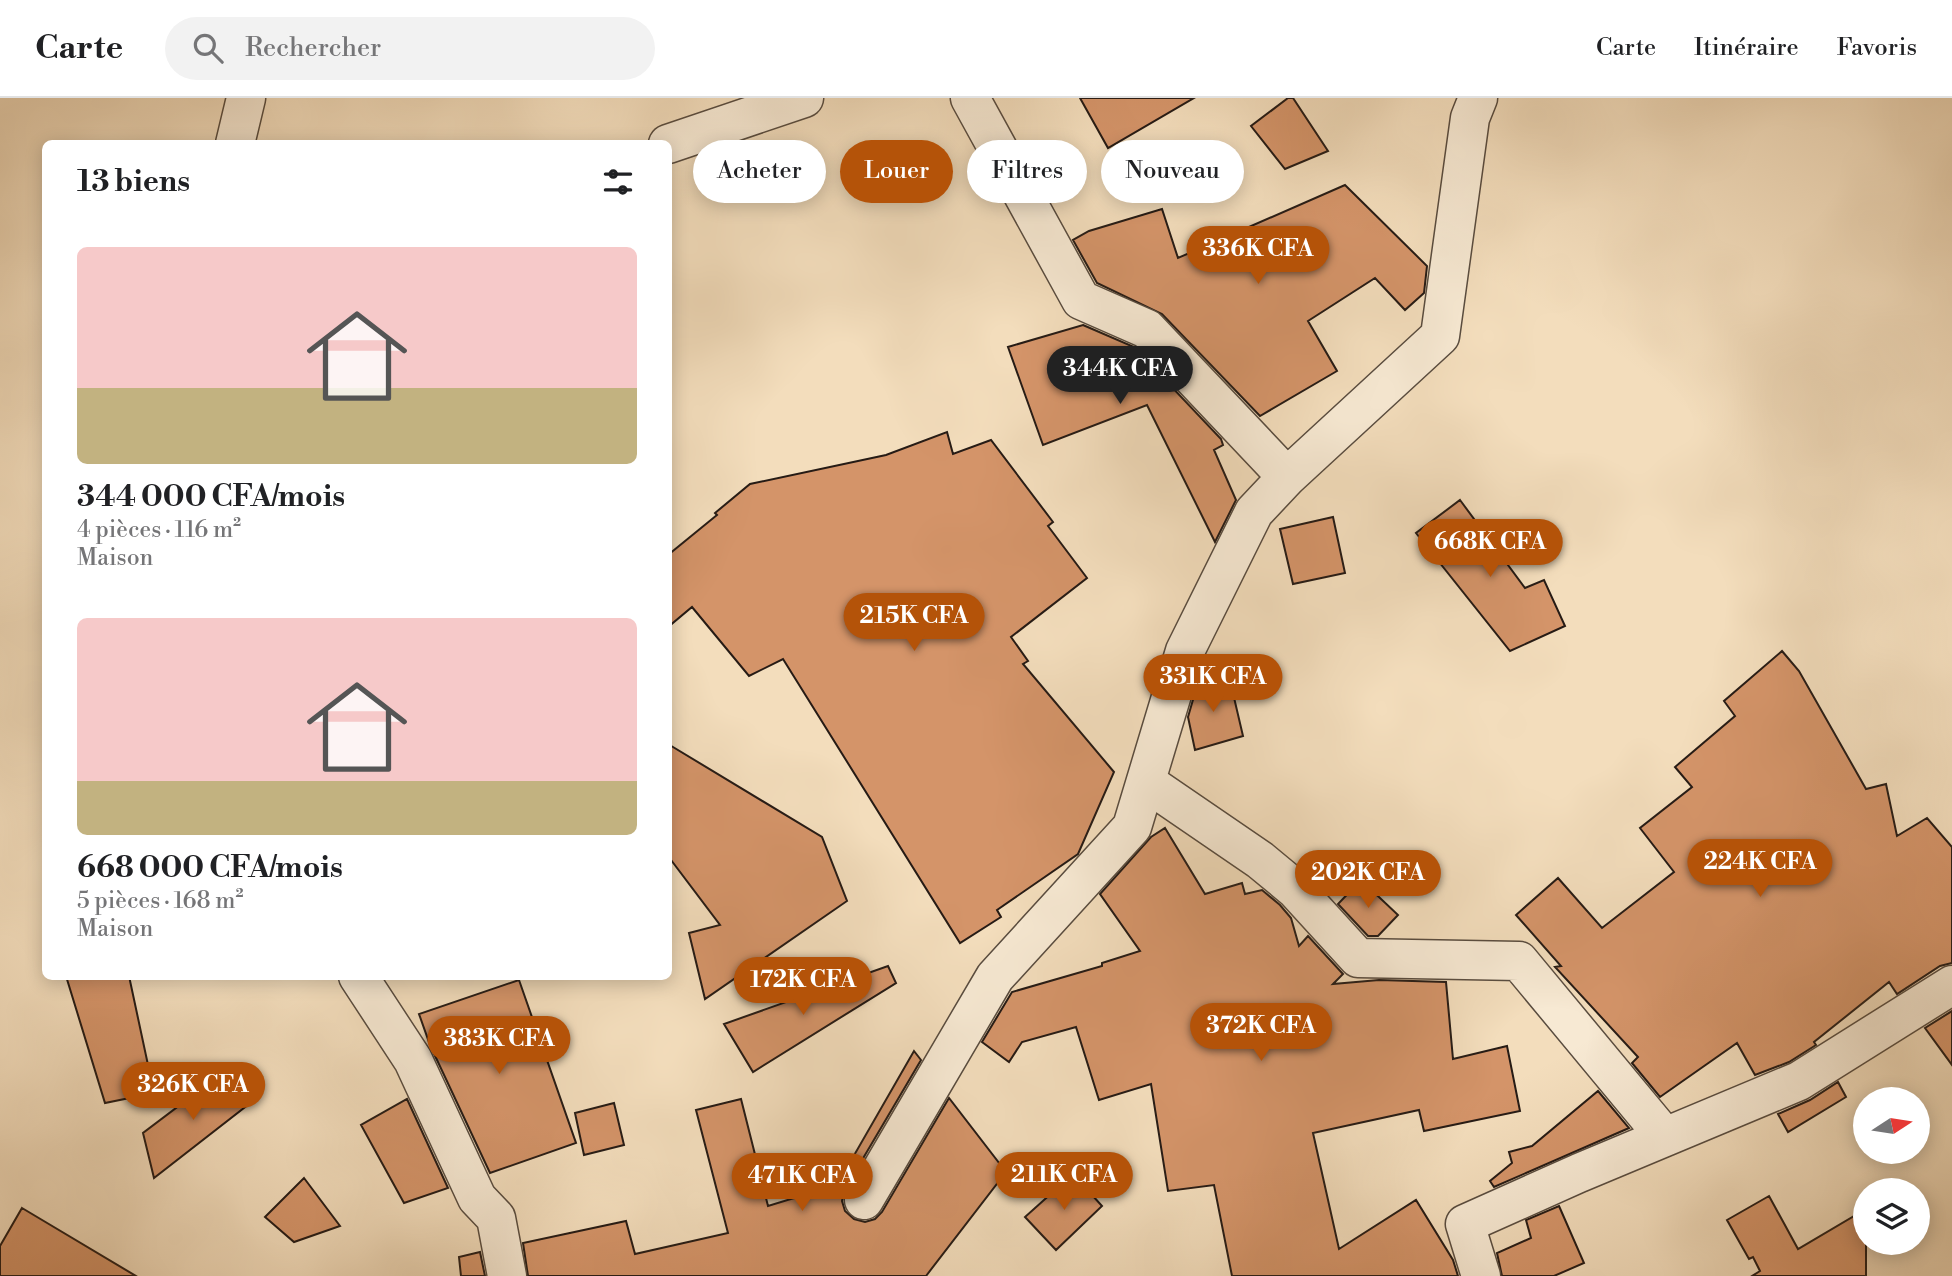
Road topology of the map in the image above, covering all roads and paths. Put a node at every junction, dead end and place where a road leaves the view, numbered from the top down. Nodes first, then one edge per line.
1 (246, 98) edge
2 (804, 98) edge
3 (970, 98) edge
4 (1478, 98) edge
5 (235, 140) edge
6 (672, 143) edge
7 (1287, 477) junction
8 (1146, 782) junction
9 (361, 980) edge
10 (1952, 985) edge
11 (1665, 1137) junction
12 (864, 1200) dead end
13 (507, 1276) edge
14 (1481, 1276) edge

1 - 5 street
2 - 6 street
3 - 7 street
4 - 7 street
7 - 8 street
8 - 11 street
8 - 12 street
9 - 13 street
10 - 11 street
11 - 14 street

